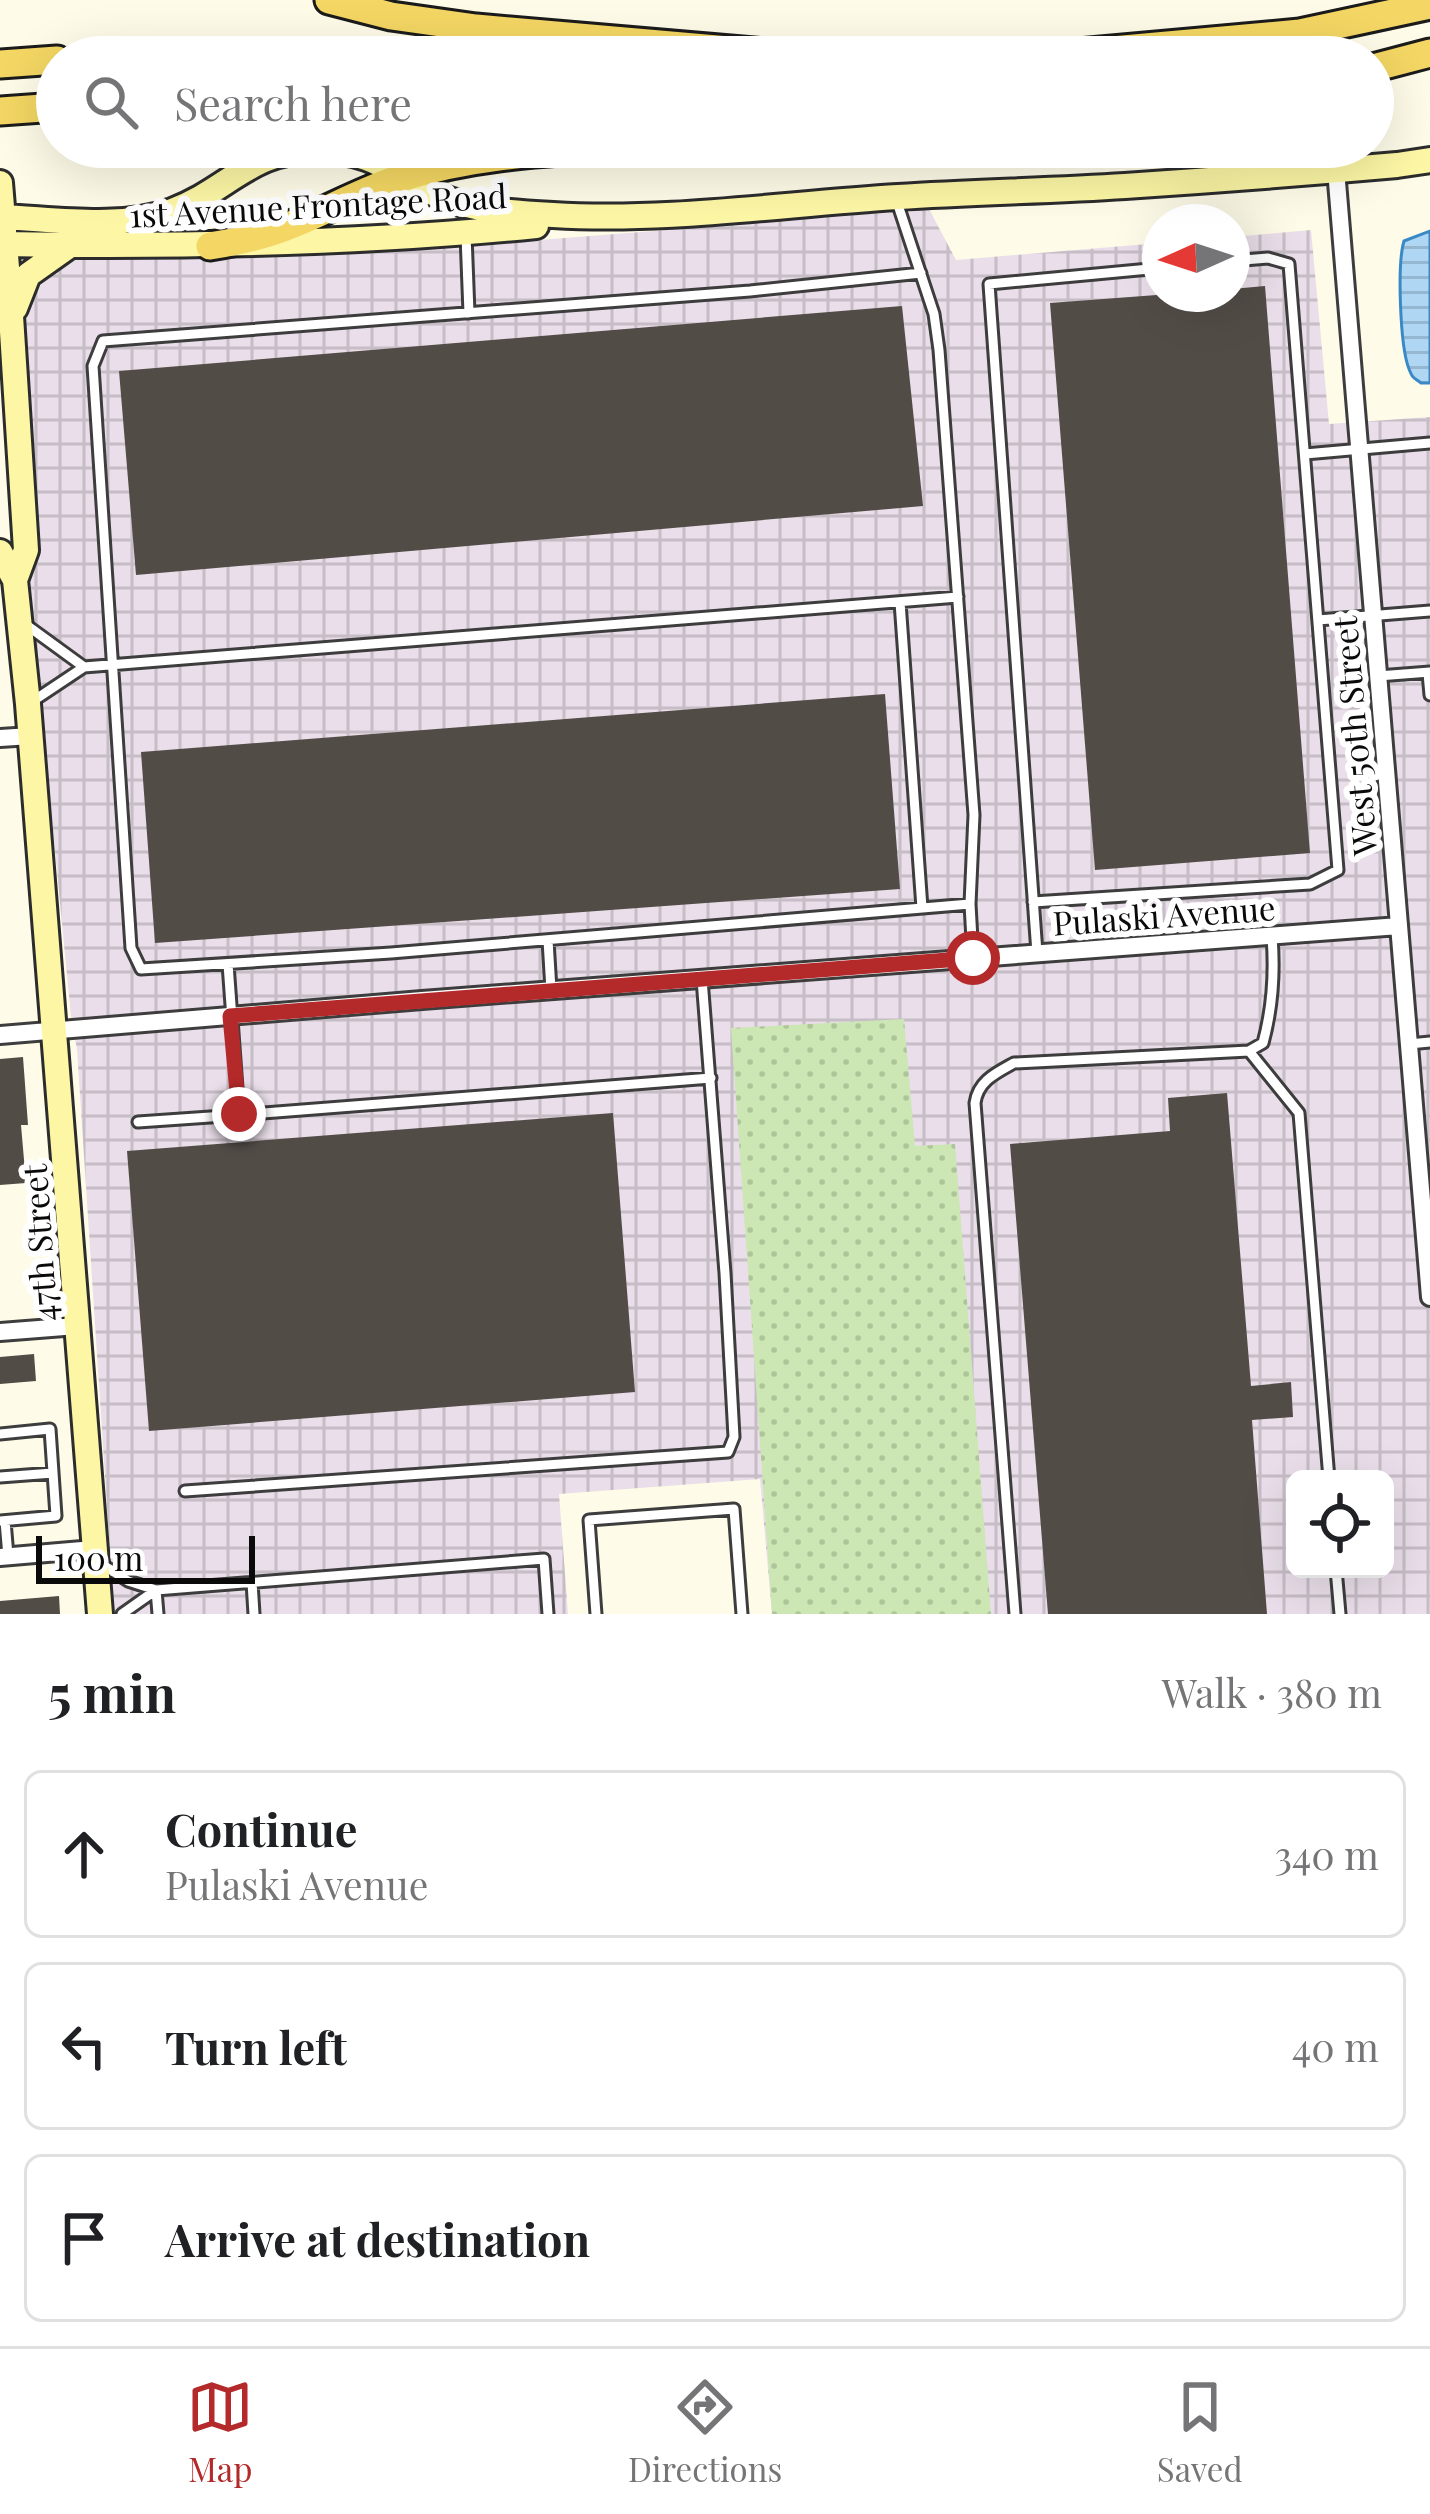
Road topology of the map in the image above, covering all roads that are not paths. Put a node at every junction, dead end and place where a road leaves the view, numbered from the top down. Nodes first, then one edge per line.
1 (329, 0) edge
2 (1430, 5) edge
3 (568, 36) edge
4 (1267, 36) edge
5 (1430, 53) edge
6 (36, 61) edge
7 (1394, 62) edge
8 (0, 64) edge
9 (36, 109) edge
10 (0, 111) edge
11 (1430, 160) edge
12 (1394, 164) edge
13 (246, 168) edge
14 (390, 168) edge
15 (437, 168) edge
16 (1355, 168) edge
17 (1336, 170) junction
18 (406, 176) junction
19 (0, 183) edge
20 (896, 197) junction
21 (640, 215) junction
22 (2, 218) edge
23 (466, 232) junction
24 (3, 244) edge
25 (70, 245) junction
26 (211, 246) junction
27 (1250, 260) edge
28 (1142, 270) edge
29 (921, 273) junction
30 (469, 314) junction
31 (11, 316) junction
32 (9, 440) edge
33 (1430, 442) edge
34 (1360, 449) junction
35 (1304, 454) junction
36 (0, 552) edge
37 (15, 580) junction
38 (958, 597) junction
39 (900, 602) junction
40 (1430, 611) edge
41 (1373, 615) junction
42 (19, 619) junction
43 (1318, 620) junction
44 (112, 666) junction
45 (83, 667) junction
46 (1429, 673) edge
47 (1378, 676) junction
48 (1430, 695) edge
49 (28, 704) junction
50 (31, 736) junction
51 (0, 738) edge
52 (1034, 902) junction
53 (970, 904) junction
54 (922, 908) junction
55 (1399, 926) junction
56 (1272, 936) junction
57 (548, 940) junction
58 (1037, 953) junction
59 (973, 958) junction
60 (229, 964) junction
61 (702, 979) junction
62 (551, 990) junction
63 (230, 1016) junction
64 (54, 1031) junction
65 (0, 1035) edge
66 (1430, 1042) edge
67 (1409, 1044) junction
68 (1249, 1051) junction
69 (711, 1078) junction
70 (239, 1114) junction
71 (138, 1122) dead end
72 (1423, 1126) edge
73 (1430, 1298) edge
74 (77, 1326) junction
75 (0, 1332) edge
76 (0, 1433) edge
77 (1328, 1470) edge
78 (53, 1473) junction
79 (0, 1477) edge
80 (185, 1491) dead end
81 (2, 1521) edge
82 (95, 1555) junction
83 (4, 1556) edge
84 (1337, 1578) edge
85 (252, 1582) junction
86 (156, 1590) junction
87 (100, 1614) edge
88 (122, 1614) edge
89 (158, 1614) edge
90 (254, 1614) edge
91 (548, 1614) edge
92 (596, 1614) edge
93 (742, 1614) edge
94 (1015, 1614) edge
95 (1340, 1614) edge

1 - 3 main road
2 - 4 main road
5 - 7 main road
6 - 8 main road
9 - 10 main road
11 - 12 street, 1st Avenue Frontage Road
13 - 22 street, 1st Avenue Frontage Road
14 - 18 street, 1st Avenue Frontage Road
15 - 18 main road
16 - 17 street, 1st Avenue Frontage Road
17 - 20 street, 1st Avenue Frontage Road
17 - 34 street, West 50th Street
18 - 21 street, 1st Avenue Frontage Road
18 - 26 main road
19 - 22 street, 47th Street
20 - 21 street, 1st Avenue Frontage Road
20 - 29 lane
21 - 23 street, 1st Avenue Frontage Road
22 - 24 street, 47th Street
23 - 26 street, 1st Avenue Frontage Road
23 - 30 lane
24 - 25 street, 1st Avenue Frontage Road
24 - 31 street, 47th Street
25 - 26 street, 1st Avenue Frontage Road
25 - 31 street
27 - 35 lane
28 - 52 lane
29 - 30 lane
29 - 38 lane
30 - 44 lane
31 - 32 street, 47th Street
32 - 37 street, 47th Street
33 - 34 lane
34 - 35 lane
34 - 41 street, West 50th Street
35 - 43 lane
36 - 37 street, 47th Street
37 - 42 street, 47th Street
38 - 39 lane
38 - 53 lane
39 - 44 lane
39 - 54 lane
40 - 41 lane
41 - 43 lane
41 - 47 street, West 50th Street
42 - 45 lane
42 - 49 street, 47th Street
43 - 52 lane
44 - 45 lane
44 - 60 lane
45 - 49 lane
46 - 47 lane
46 - 48 lane
47 - 55 street, West 50th Street
49 - 50 street, 47th Street
50 - 51 street
50 - 64 street, 47th Street
52 - 58 lane
53 - 54 lane
53 - 59 lane
54 - 57 lane
55 - 56 street, Pulaski Avenue
55 - 67 street, West 50th Street
56 - 58 street, Pulaski Avenue
56 - 68 lane
57 - 60 lane
57 - 62 lane
58 - 59 street, Pulaski Avenue
59 - 61 street, Pulaski Avenue
60 - 63 lane
61 - 62 street, Pulaski Avenue
61 - 69 lane
62 - 63 street, Pulaski Avenue
63 - 64 street, Pulaski Avenue
63 - 70 lane
64 - 65 street, Pulaski Avenue
64 - 74 street, 47th Street
66 - 67 lane
67 - 72 street, West 50th Street
68 - 77 lane
68 - 94 lane
69 - 70 lane
69 - 80 lane
70 - 71 lane
72 - 73 street, West 50th Street
74 - 75 street
74 - 82 street, 47th Street
76 - 78 lane
78 - 79 lane
78 - 81 lane
81 - 83 lane
82 - 83 street
82 - 86 lane
82 - 87 street, 47th Street
84 - 95 lane
85 - 86 lane
85 - 90 lane
85 - 91 lane
86 - 88 lane
86 - 89 lane
92 - 93 lane

